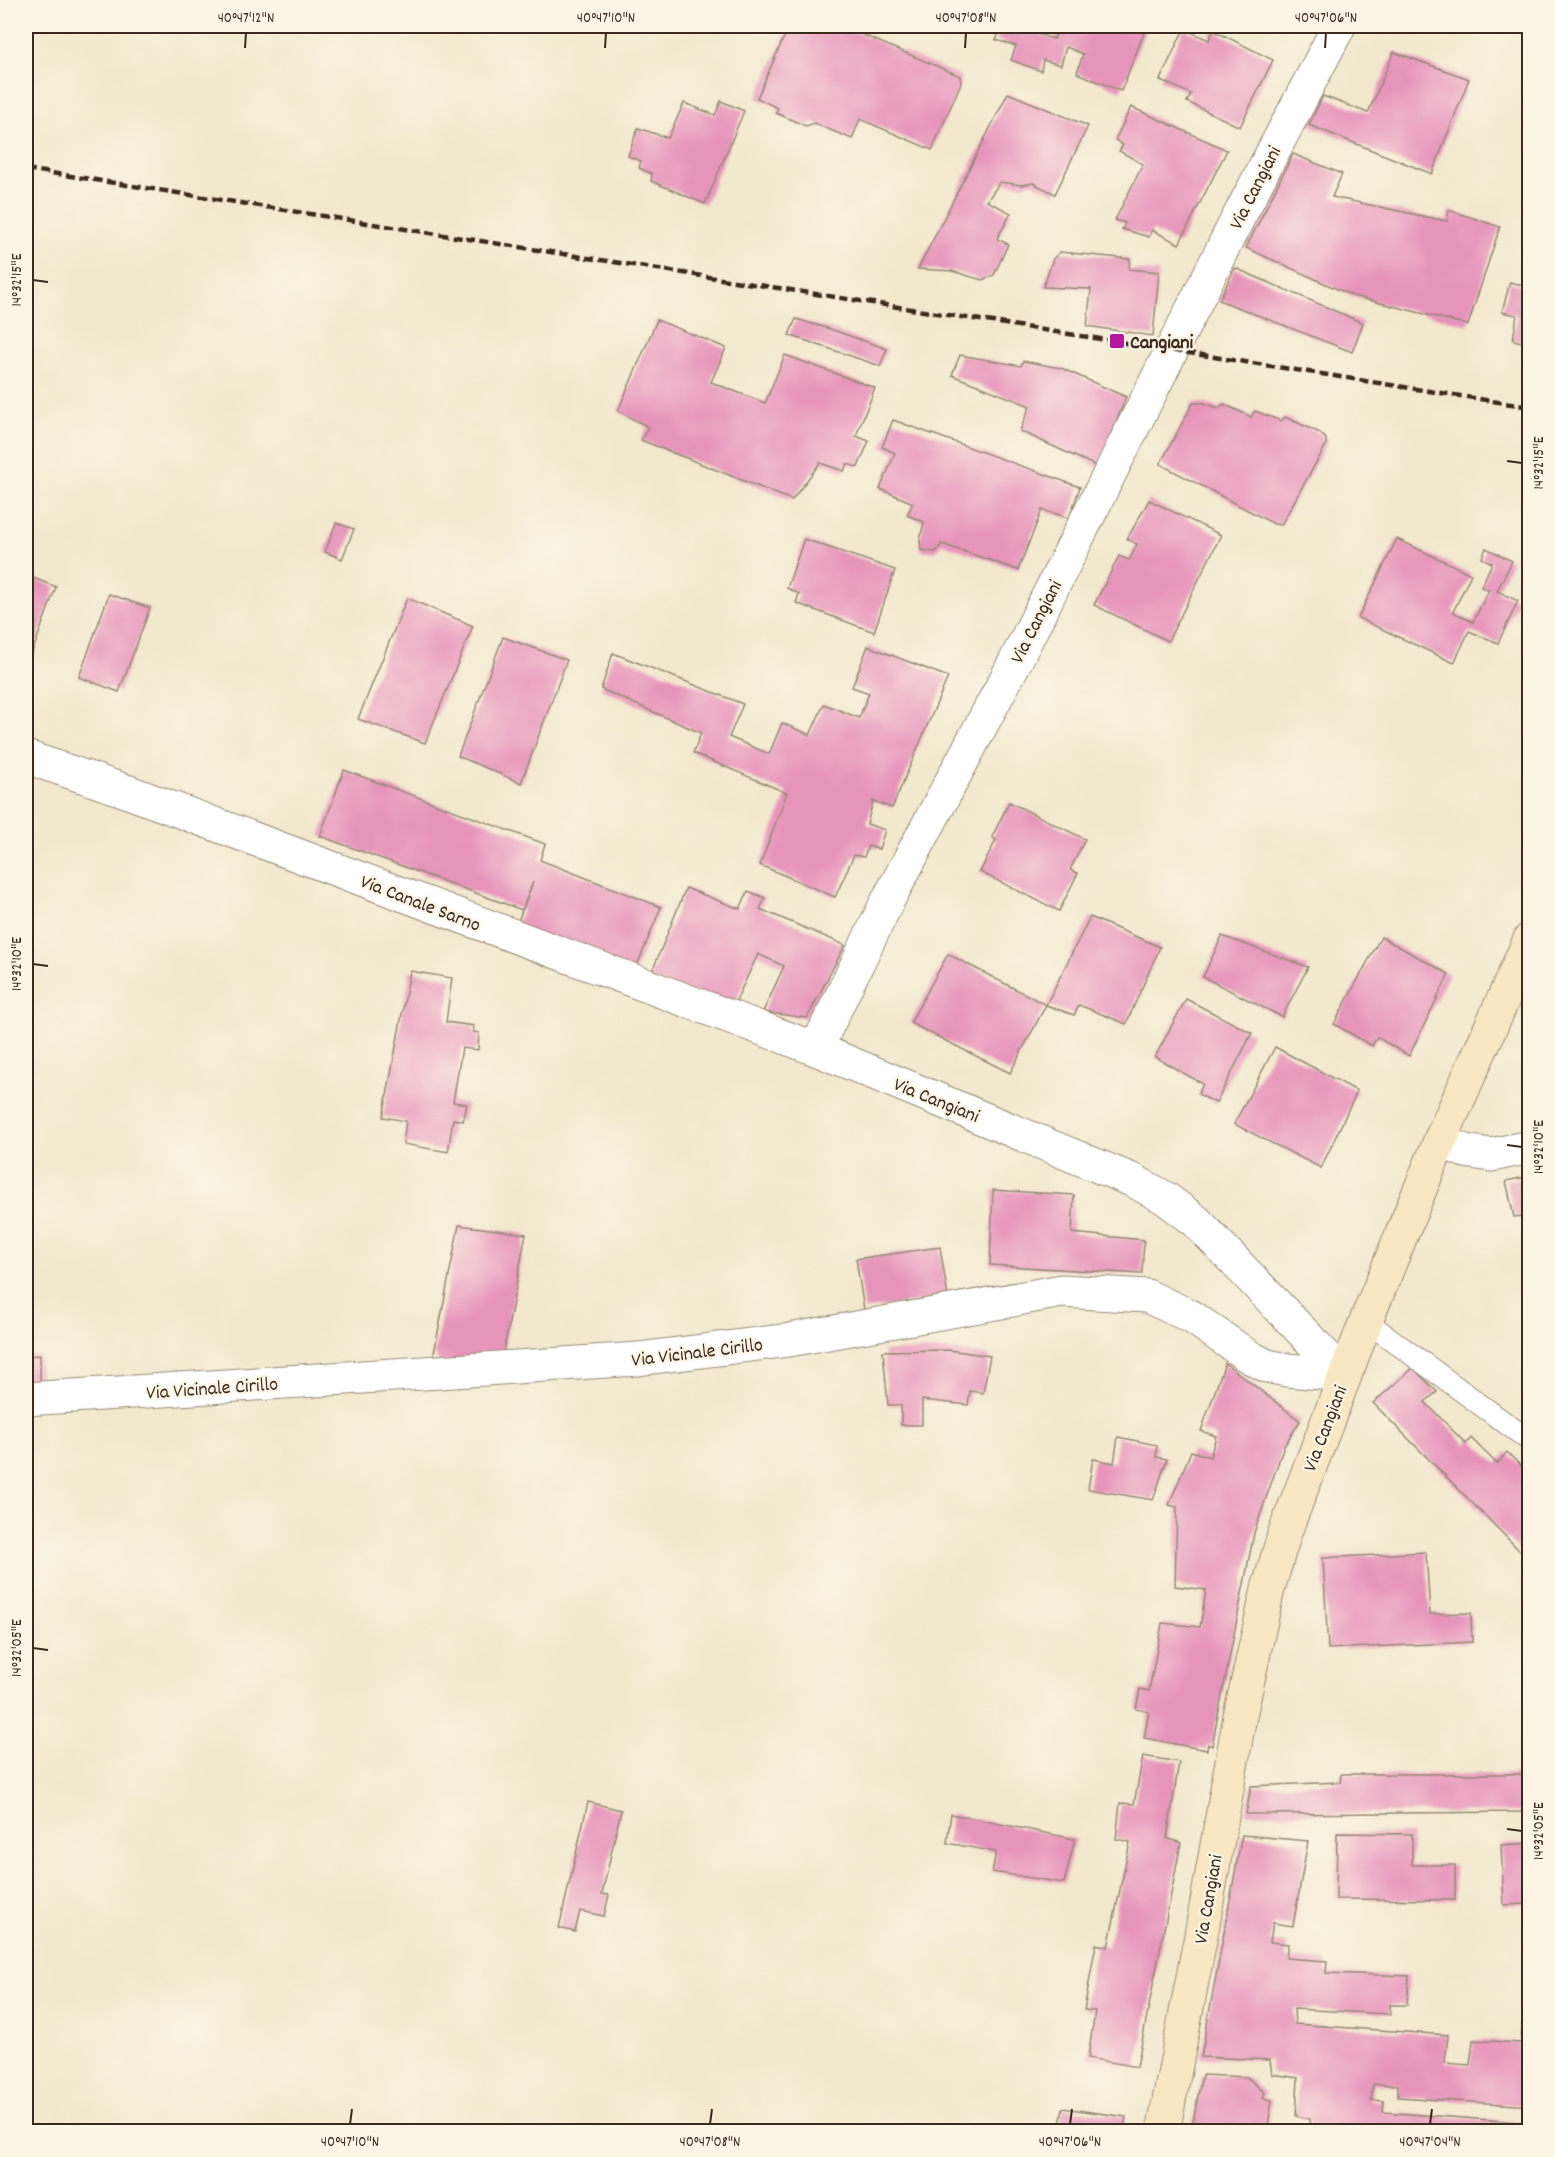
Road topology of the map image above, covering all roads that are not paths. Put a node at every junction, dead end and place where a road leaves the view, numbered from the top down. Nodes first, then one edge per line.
1 (1339, 26) edge
2 (26, 758) edge
3 (1530, 939) edge
4 (816, 1049) junction
5 (1440, 1141) junction
6 (1530, 1147) edge
7 (1366, 1321) junction
8 (1344, 1375) junction
9 (26, 1399) edge
10 (1530, 1441) edge
11 (1163, 2132) edge

1 - 4 street, Via Cangiani
2 - 4 street, Via Canale Sarno
3 - 5 street
4 - 8 street, Via Cangiani
5 - 6 street
5 - 7 street
7 - 8 street
7 - 10 lane
8 - 9 street, Via Vicinale Cirillo
8 - 11 street, Via Cangiani

